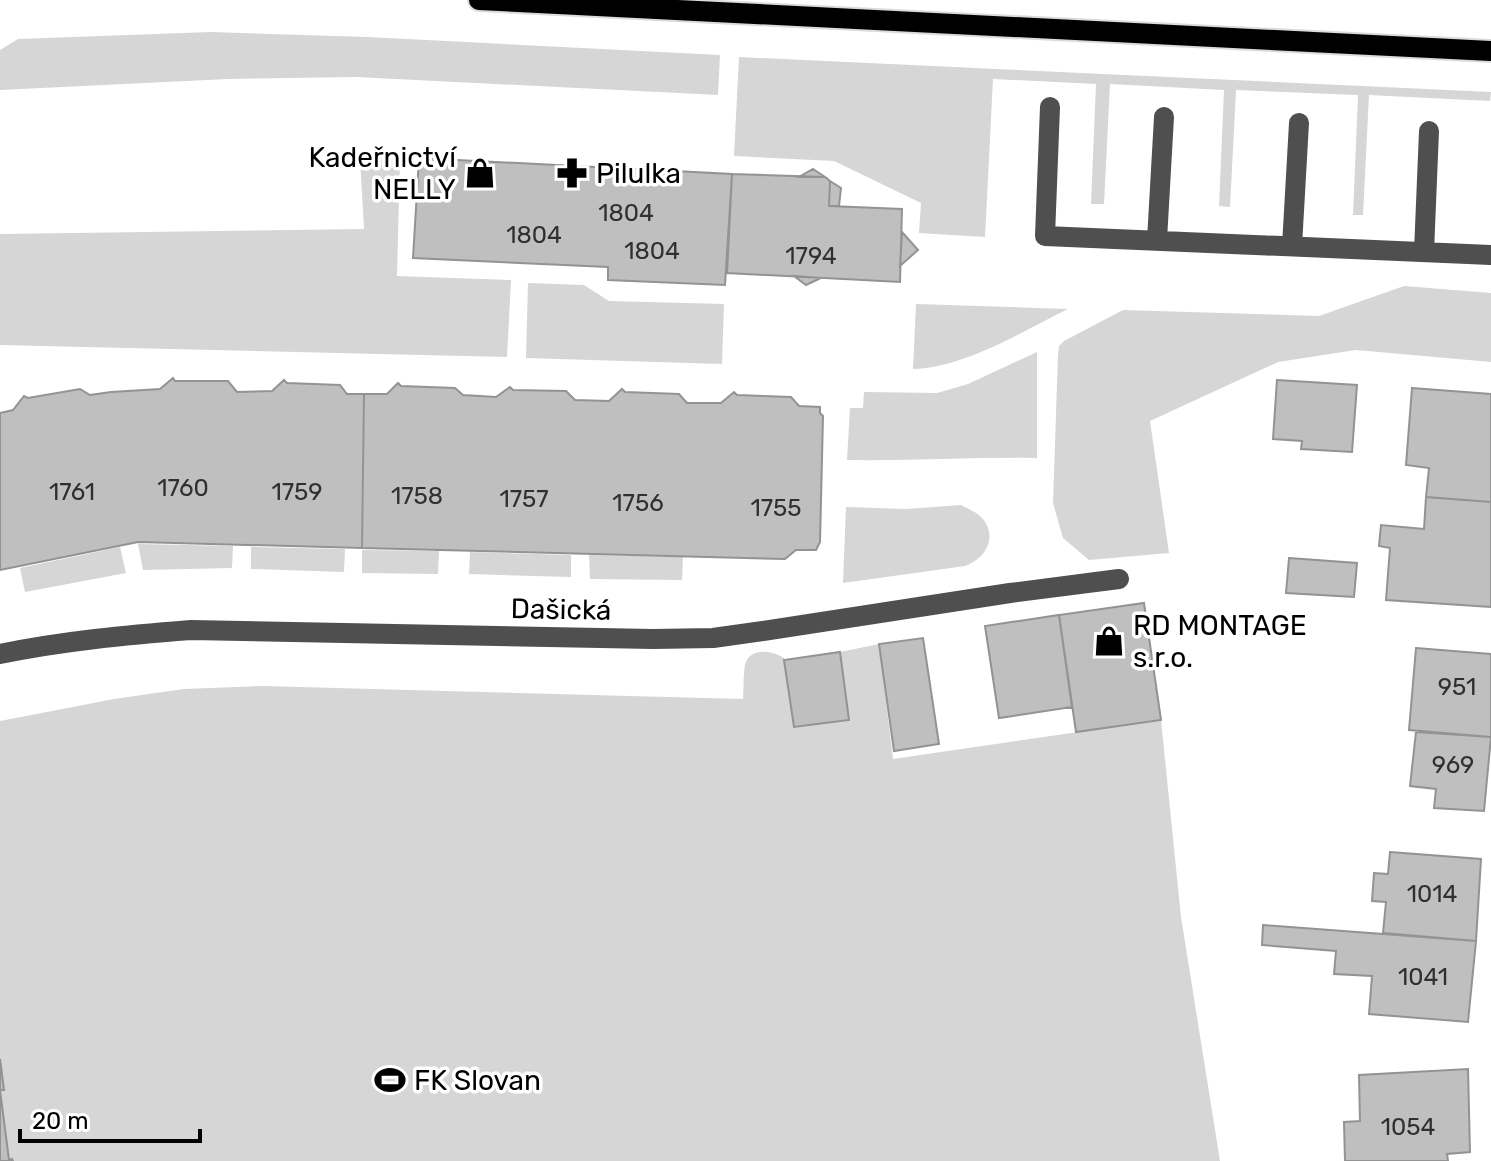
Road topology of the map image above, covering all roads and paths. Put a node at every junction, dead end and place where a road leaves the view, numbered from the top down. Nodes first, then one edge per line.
1 (479, 0) edge
2 (775, 8) edge
3 (1491, 51) edge
4 (1050, 107) dead end
5 (1164, 117) dead end
6 (1299, 123) dead end
7 (1429, 131) dead end
8 (1157, 240) junction
9 (1292, 246) junction
10 (1424, 252) junction
11 (1491, 255) edge
12 (1119, 579) dead end
13 (0, 654) edge

1 - 2 main road
2 - 3 main road
4 - 8 street
5 - 8 street
6 - 9 street
7 - 10 street
8 - 9 street
9 - 10 street
10 - 11 street
12 - 13 street, Dašická

